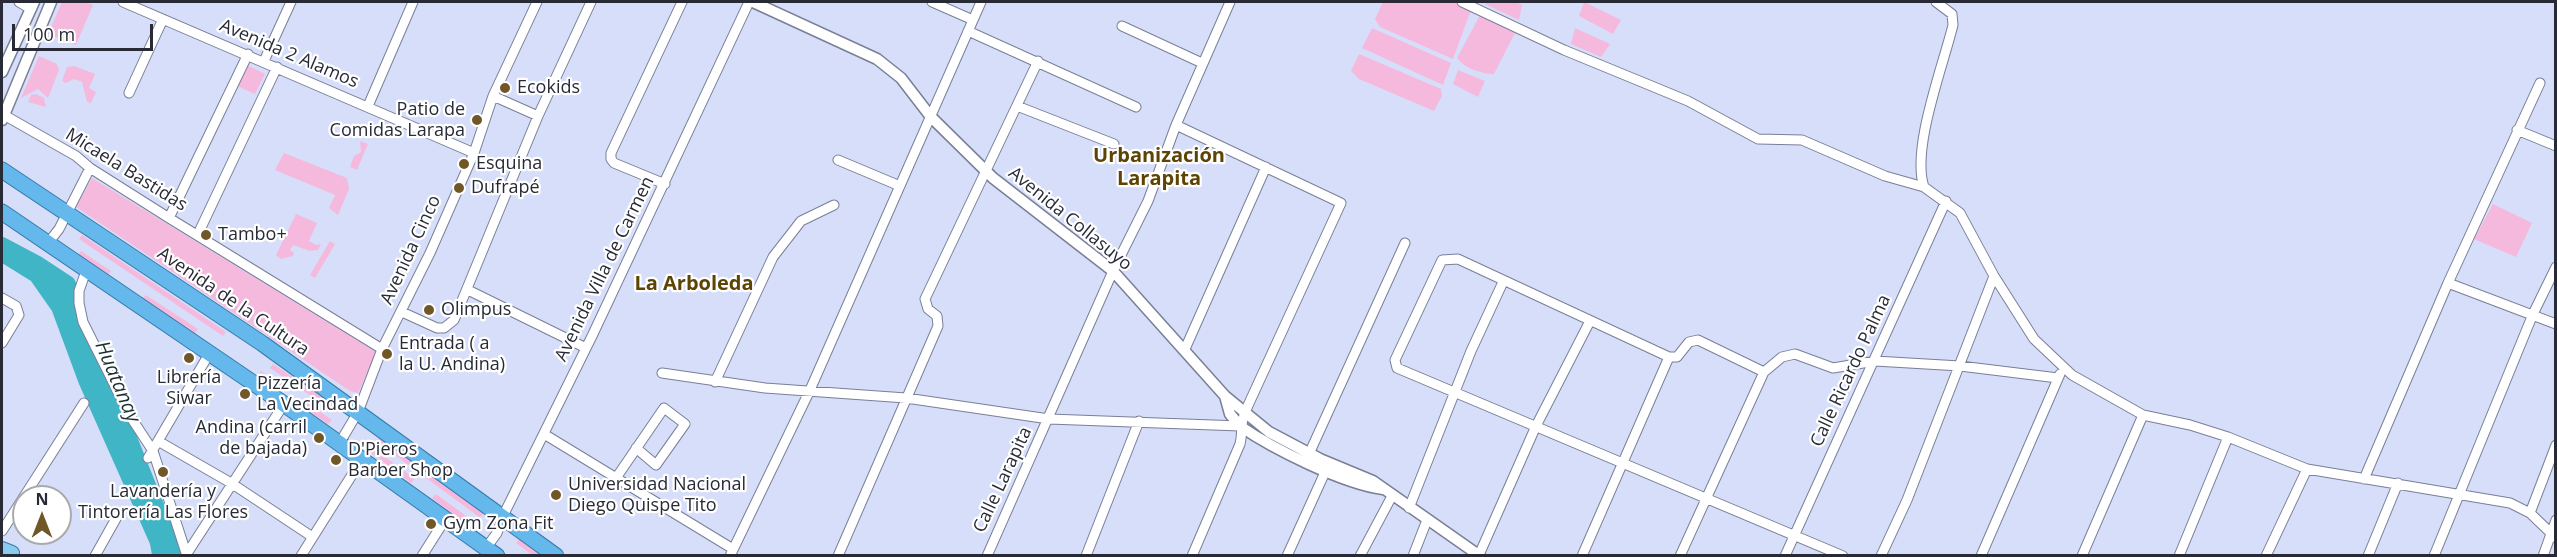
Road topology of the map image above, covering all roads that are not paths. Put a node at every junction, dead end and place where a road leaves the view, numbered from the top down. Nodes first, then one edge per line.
1 (19, 2) edge
2 (51, 2) edge
3 (123, 2) edge
4 (291, 2) edge
5 (413, 2) edge
6 (537, 2) edge
7 (591, 2) edge
8 (682, 2) edge
9 (751, 2) edge
10 (932, 2) edge
11 (981, 2) edge
12 (1230, 2) edge
13 (1462, 2) edge
14 (1936, 2) edge
15 (33, 5) edge
16 (163, 19) junction
17 (973, 20) junction
18 (1122, 26) dead end
19 (968, 31) junction
20 (248, 54) junction
21 (264, 61) junction
22 (1038, 61) junction
23 (1202, 63) junction
24 (276, 67) junction
25 (2, 72) edge
26 (2540, 83) dead end
27 (129, 93) dead end
28 (493, 96) junction
29 (1017, 105) junction
30 (368, 106) junction
31 (1136, 107) dead end
32 (538, 116) junction
33 (3, 117) edge
34 (931, 117) junction
35 (1176, 124) junction
36 (2517, 130) junction
37 (1114, 144) dead end
38 (2556, 146) edge
39 (474, 153) junction
40 (838, 160) dead end
41 (1266, 167) junction
42 (90, 168) junction
43 (2, 170) edge
44 (985, 171) junction
45 (664, 184) junction
46 (900, 186) junction
47 (1924, 187) junction
48 (1946, 201) junction
49 (834, 205) dead end
50 (2, 212) edge
51 (67, 214) junction
52 (169, 218) junction
53 (198, 234) junction
54 (48, 243) junction
55 (1405, 243) dead end
56 (2556, 267) edge
57 (87, 268) junction
58 (1113, 271) junction
59 (1994, 276) junction
60 (1503, 282) junction
61 (2448, 283) junction
62 (468, 290) junction
63 (2, 297) edge
64 (402, 312) junction
65 (2533, 314) junction
66 (1590, 321) junction
67 (2556, 324) edge
68 (2, 343) edge
69 (585, 348) junction
70 (382, 349) junction
71 (1185, 349) junction
72 (209, 354) junction
73 (1669, 357) junction
74 (1875, 361) junction
75 (1960, 366) junction
76 (2062, 366) junction
77 (1764, 372) junction
78 (662, 373) dead end
79 (2058, 378) junction
80 (715, 382) junction
81 (810, 390) junction
82 (1457, 392) junction
83 (1225, 396) junction
84 (906, 398) junction
85 (84, 403) dead end
86 (284, 404) junction
87 (358, 412) junction
88 (1245, 412) junction
89 (2143, 415) junction
90 (1049, 419) junction
91 (1139, 421) junction
92 (1240, 426) junction
93 (1536, 426) junction
94 (544, 434) junction
95 (2228, 437) junction
96 (158, 441) junction
97 (339, 444) junction
98 (636, 448) junction
99 (2555, 449) edge
100 (150, 454) junction
101 (1309, 454) junction
102 (362, 459) junction
103 (1624, 463) junction
104 (1321, 465) junction
105 (2307, 469) junction
106 (616, 478) junction
107 (2364, 479) junction
108 (231, 483) junction
109 (2398, 483) junction
110 (1388, 493) junction
111 (2460, 493) junction
112 (1707, 498) junction
113 (1409, 508) junction
114 (2530, 513) junction
115 (118, 515) dead end
116 (502, 516) junction
117 (446, 518) junction
118 (1427, 520) junction
119 (2556, 520) edge
120 (2, 531) edge
121 (1793, 534) junction
122 (311, 536) junction
123 (2553, 536) edge
124 (491, 552) edge
125 (732, 552) edge
126 (95, 555) edge
127 (186, 555) edge
128 (301, 555) edge
129 (422, 555) edge
130 (556, 555) edge
131 (838, 555) edge
132 (987, 555) edge
133 (1086, 555) edge
134 (1192, 555) edge
135 (1287, 555) edge
136 (1360, 555) edge
137 (1413, 555) edge
138 (1480, 555) edge
139 (1582, 555) edge
140 (1680, 555) edge
141 (1785, 555) edge
142 (1843, 555) edge
143 (1881, 555) edge
144 (1982, 555) edge
145 (2082, 555) edge
146 (2179, 555) edge
147 (2266, 555) edge
148 (2368, 555) edge
149 (2434, 555) edge
150 (2543, 555) edge

1 - 15 street
2 - 33 street
3 - 16 street, Avenida 2 Alamos
4 - 21 street
5 - 30 street
6 - 28 street, Avenida Cinco
7 - 32 street
8 - 45 street
9 - 34 street, Avenida Collasuyo
9 - 45 street, Avenida Villa de Carmen
10 - 17 street
11 - 17 street
12 - 23 street, Calle Larapita
13 - 47 street
14 - 47 street
15 - 25 street
16 - 20 street, Avenida 2 Alamos
16 - 27 street
17 - 19 street
18 - 23 street
19 - 22 street
19 - 34 street
20 - 21 street, Avenida 2 Alamos
20 - 52 street
21 - 24 street, Avenida 2 Alamos
22 - 29 street
22 - 31 street
23 - 35 street, Calle Larapita
24 - 30 street, Avenida 2 Alamos
24 - 53 street
26 - 36 street
28 - 32 street
28 - 39 street, Avenida Cinco
29 - 37 street
29 - 44 street
30 - 39 street, Avenida 2 Alamos
32 - 62 street
33 - 42 street, Micaela Bastidas
34 - 44 street, Avenida Collasuyo
34 - 46 street
35 - 41 street
35 - 58 street, Calle Larapita
36 - 38 street
36 - 61 street
39 - 64 street, Avenida Cinco
40 - 46 street
41 - 71 street
41 - 88 street
42 - 51 street
42 - 52 street, Micaela Bastidas
43 - 51 highway, Avenida de la Cultura
44 - 58 street, Avenida Collasuyo
44 - 84 street
45 - 69 street, Avenida Villa de Carmen
46 - 81 street
47 - 48 street
48 - 59 street
48 - 74 street, Calle Ricardo Palma
49 - 80 street
50 - 54 highway
51 - 54 street
51 - 87 highway, Avenida de la Cultura
52 - 53 street, Micaela Bastidas
53 - 70 street, Micaela Bastidas
54 - 57 highway
55 - 101 street
56 - 65 street
57 - 72 highway
57 - 100 street
58 - 71 street, Avenida Collasuyo
58 - 90 street, Calle Larapita
59 - 75 street
59 - 76 street
60 - 66 street
60 - 82 street
60 - 82 street
61 - 65 street
61 - 107 street
62 - 64 street
62 - 69 street
63 - 68 street
64 - 70 street, Avenida Cinco
65 - 67 street
65 - 111 street
66 - 73 street
66 - 93 street
69 - 94 street, Avenida Villa de Carmen
70 - 87 street, Avenida Cinco
71 - 83 street, Avenida Collasuyo
72 - 86 highway
72 - 96 street
73 - 77 street
73 - 103 street
74 - 75 street
74 - 77 street
74 - 121 street, Calle Ricardo Palma
75 - 79 street
75 - 143 street
76 - 79 street
76 - 89 street
77 - 112 street
78 - 80 street
79 - 144 street
80 - 81 street
81 - 84 street
81 - 125 street
82 - 93 street
82 - 113 street
83 - 88 street
83 - 92 street, Avenida Collasuyo
84 - 90 street
84 - 131 street
85 - 120 street
86 - 97 highway
86 - 108 street
87 - 97 street, Avenida Cinco
87 - 116 highway, Avenida de la Cultura
88 - 92 street
88 - 101 street
89 - 95 street
89 - 145 street
90 - 91 street
90 - 132 street, Calle Larapita
91 - 92 street
91 - 133 street
92 - 104 street
92 - 134 street
93 - 103 street
93 - 138 street
94 - 106 street
94 - 116 street, Avenida Villa de Carmen
95 - 105 street
95 - 146 street
96 - 100 street
96 - 108 street
97 - 102 highway
98 - 98 street
98 - 106 street
99 - 114 street
100 - 127 street
101 - 104 street
102 - 117 highway
102 - 122 street
103 - 112 street
103 - 139 street
104 - 110 street
104 - 135 street
105 - 107 street
105 - 147 street
106 - 125 street
107 - 109 street
108 - 122 street
108 - 127 street
109 - 111 street
109 - 148 street
110 - 113 street
110 - 136 street
111 - 114 street
111 - 149 street
112 - 121 street
112 - 140 street
113 - 118 street
114 - 123 street
115 - 126 street
116 - 124 street, Avenida Villa de Carmen
116 - 130 highway, Avenida de la Cultura
117 - 124 highway
117 - 129 street
118 - 137 street
118 - 138 street
119 - 123 street
121 - 141 street, Calle Ricardo Palma
121 - 142 street
122 - 128 street
123 - 150 street

